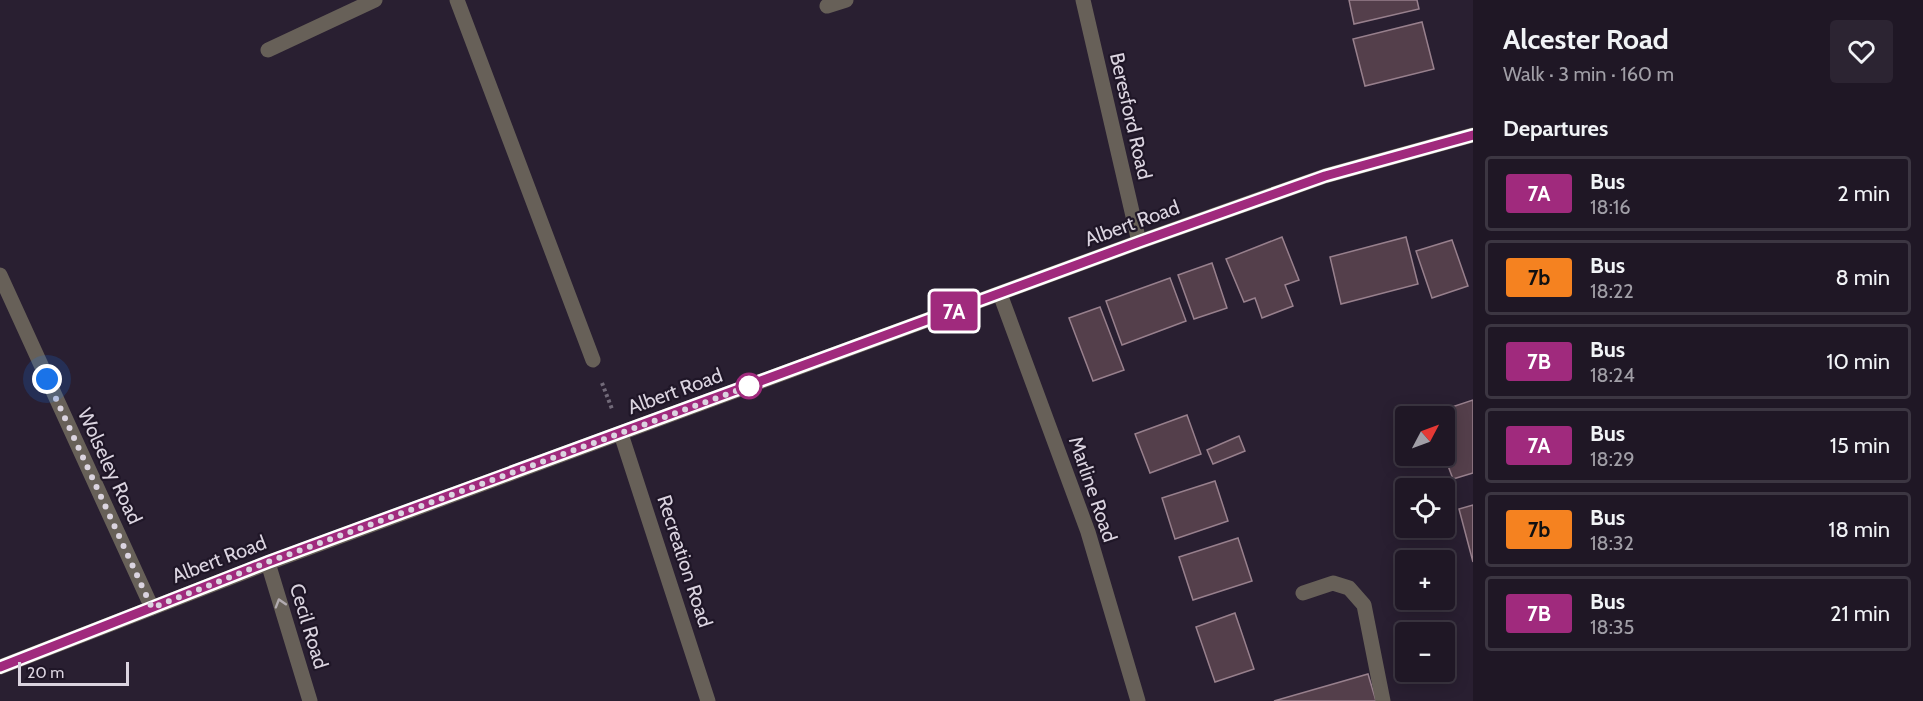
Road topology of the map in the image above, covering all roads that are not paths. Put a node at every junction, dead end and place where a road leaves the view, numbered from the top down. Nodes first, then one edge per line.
1 (375, 0) edge
2 (457, 0) edge
3 (846, 0) edge
4 (1083, 0) edge
5 (827, 6) dead end
6 (268, 50) dead end
7 (1473, 135) edge
8 (1139, 242) junction
9 (0, 275) edge
10 (1000, 294) junction
11 (593, 360) road end
12 (621, 434) junction
13 (268, 562) junction
14 (1303, 593) dead end
15 (152, 608) junction
16 (0, 668) edge
17 (310, 701) edge
18 (708, 701) edge
19 (1138, 701) edge
20 (1383, 701) edge

1 - 6 street
2 - 11 street
3 - 5 street
4 - 8 street, Beresford Road
7 - 8 street, Albert Road
8 - 10 street, Albert Road
9 - 15 street, Wolseley Road
10 - 12 street, Albert Road
10 - 19 street, Marline Road
12 - 13 street, Albert Road
12 - 18 street, Recreation Road
13 - 15 street, Albert Road
17 -> 13 street, Cecil Road
14 - 20 street
15 - 16 street, Albert Road

